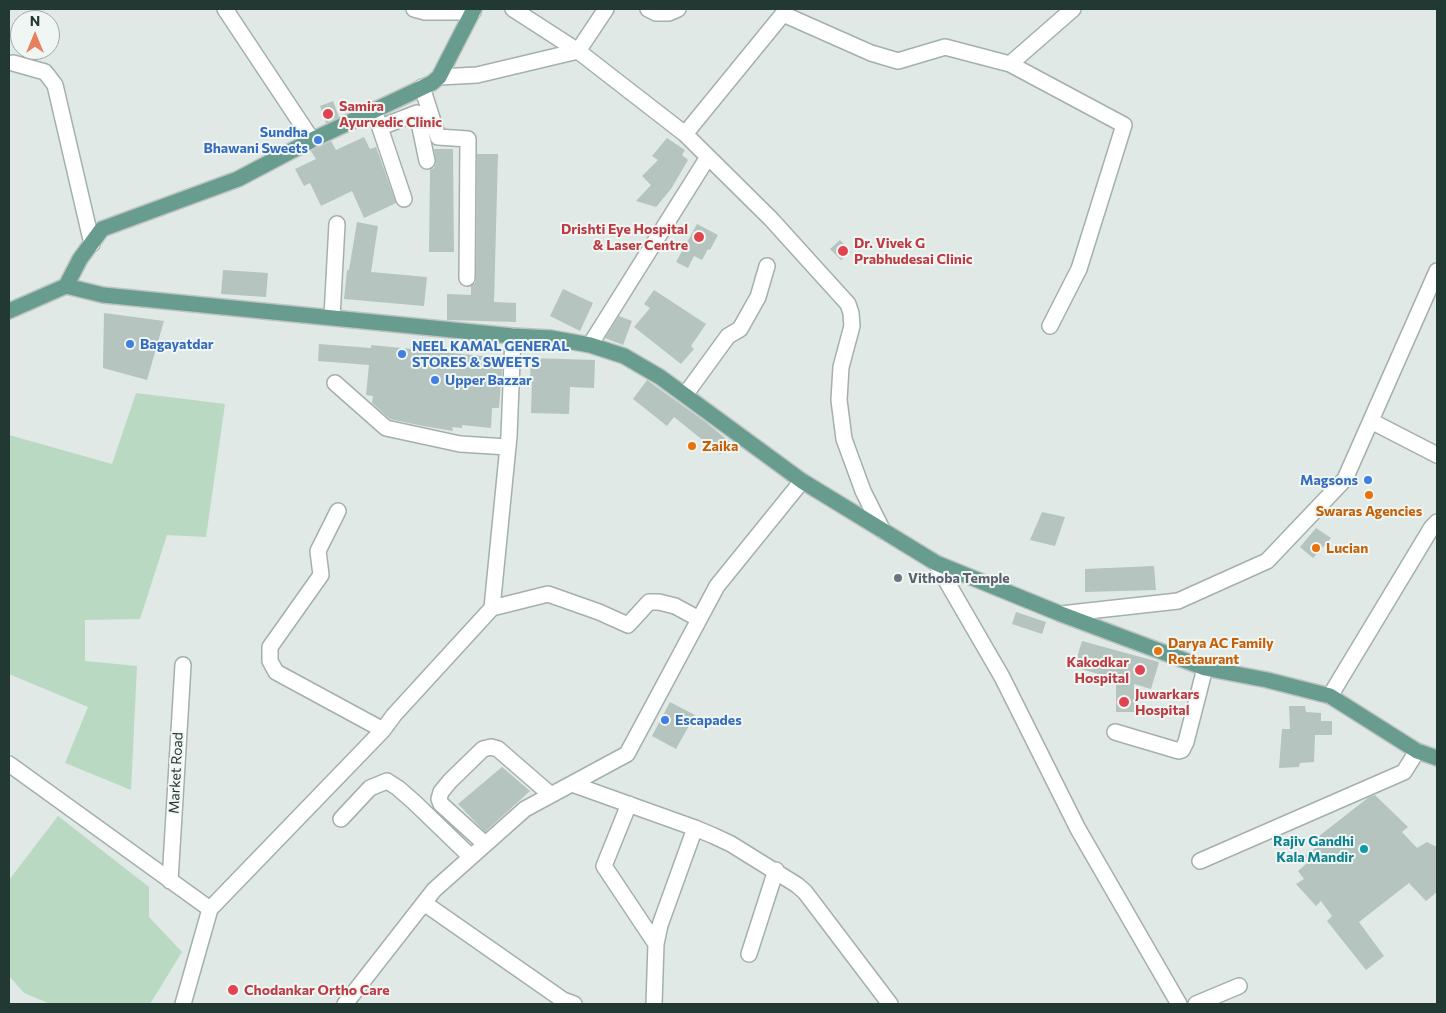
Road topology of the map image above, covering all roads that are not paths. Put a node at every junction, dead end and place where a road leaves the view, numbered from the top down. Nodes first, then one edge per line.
1 (226, 9) edge
2 (414, 9) edge
3 (513, 9) edge
4 (606, 9) edge
5 (648, 9) edge
6 (678, 9) edge
7 (1072, 9) edge
8 (474, 10) edge
9 (578, 51) junction
10 (12, 63) dead end
11 (1010, 64) junction
12 (439, 77) junction
13 (422, 87) junction
14 (374, 110) junction
15 (381, 127) junction
16 (685, 134) junction
17 (312, 140) junction
18 (708, 157) junction
19 (427, 161) dead end
20 (404, 199) dead end
21 (337, 224) dead end
22 (92, 244) junction
23 (767, 266) dead end
24 (1437, 271) edge
25 (467, 278) dead end
26 (66, 286) junction
27 (1431, 298) edge
28 (9, 311) edge
29 (332, 317) junction
30 (1050, 326) dead end
31 (513, 336) junction
32 (590, 345) junction
33 (335, 383) dead end
34 (685, 395) junction
35 (1370, 421) junction
36 (508, 447) junction
37 (1437, 455) edge
38 (802, 481) junction
39 (338, 511) dead end
40 (1437, 522) edge
41 (883, 531) junction
42 (936, 563) junction
43 (492, 608) junction
44 (1060, 614) junction
45 (699, 619) junction
46 (182, 665) dead end
47 (1205, 668) junction
48 (1330, 696) junction
49 (383, 730) junction
50 (1116, 732) dead end
51 (1417, 751) junction
52 (1437, 758) edge
53 (9, 764) edge
54 (572, 784) junction
55 (552, 795) junction
56 (629, 804) junction
57 (341, 819) dead end
58 (695, 828) junction
59 (485, 844) junction
60 (471, 857) junction
61 (1200, 861) dead end
62 (776, 870) junction
63 (170, 881) junction
64 (424, 903) junction
65 (210, 909) junction
66 (656, 944) junction
67 (749, 954) dead end
68 (1240, 986) dead end
69 (183, 1004) edge
70 (345, 1004) edge
71 (574, 1004) edge
72 (654, 1004) edge
73 (890, 1004) edge
74 (1179, 1004) edge
75 (1196, 1004) edge

1 - 17 street
2 - 8 street
3 - 9 street
4 - 9 street
5 - 6 street
7 - 11 street
8 - 12 main road
9 - 12 street
9 - 16 street
10 - 22 street
11 - 16 street
11 - 30 street
12 - 13 main road
13 - 14 main road
13 - 25 street
14 - 15 street
14 - 17 main road
15 - 19 street
15 - 20 street
16 - 18 street
17 - 22 main road
18 - 32 street
18 - 41 street
21 - 29 street
22 - 26 main road
23 - 34 street
24 - 27 street
26 - 28 main road
26 - 29 main road
27 - 35 street
29 - 31 main road
31 - 32 main road
31 - 36 street
32 - 34 main road
33 - 36 street
34 - 38 main road
35 - 37 street
35 - 44 street
36 - 43 street
38 - 41 main road
38 - 45 street
39 - 49 street
40 - 48 street
41 - 42 main road
42 - 44 main road
42 - 74 street
43 - 45 street
43 - 49 street
44 - 47 main road
45 - 54 street
46 - 63 street, Market Road
47 - 48 main road
47 - 50 street
48 - 51 main road
49 - 65 street
51 - 52 main road
51 - 61 street
53 - 63 street
54 - 55 street
54 - 56 street
55 - 59 street
55 - 59 street
56 - 58 street
56 - 66 street
57 - 60 street
58 - 62 street
58 - 66 street
59 - 60 street
60 - 64 street
62 - 67 street
62 - 73 street
63 - 65 street
64 - 70 street
64 - 71 street
65 - 69 street
66 - 72 street
68 - 75 street

